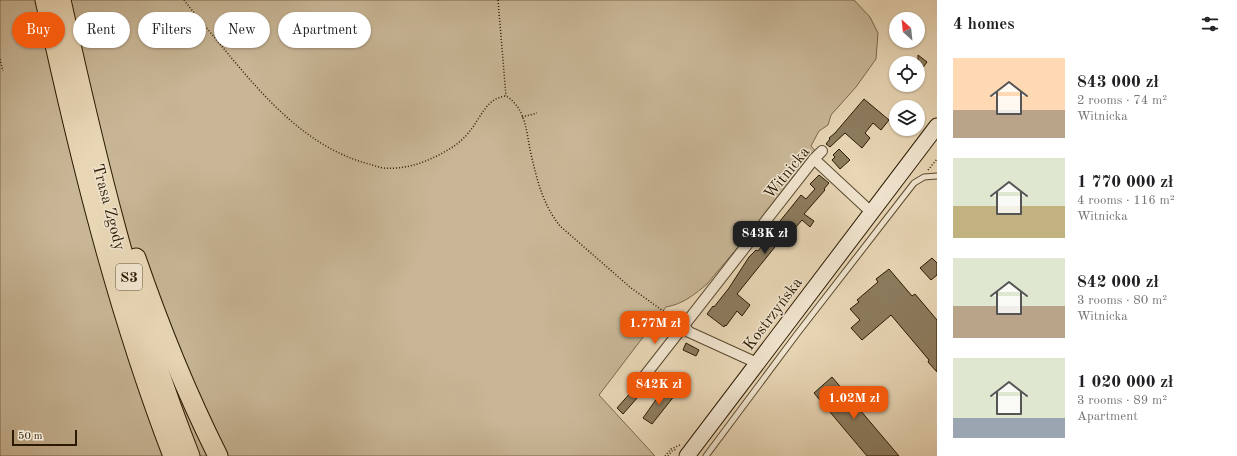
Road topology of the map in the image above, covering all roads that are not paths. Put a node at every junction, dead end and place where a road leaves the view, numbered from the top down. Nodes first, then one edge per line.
1 (45, 0) edge
2 (61, 0) edge
3 (82, 94) junction
4 (935, 134) edge
5 (822, 151) dead end
6 (814, 159) junction
7 (937, 176) edge
8 (871, 212) junction
9 (684, 326) junction
10 (757, 363) junction
11 (643, 378) dead end
12 (150, 395) junction
13 (165, 456) edge
14 (173, 456) edge
15 (190, 456) edge
16 (218, 456) edge
17 (687, 456) edge
18 (706, 456) edge

1 - 12 highway, Trasa Zgody / S3
2 - 3 highway, Trasa Zgody / S3
3 - 15 highway, Trasa Zgody / S3
3 - 16 highway
4 - 8 main road, Kostrzyńska
5 - 6 street, Witnicka
6 - 8 street
6 - 9 street, Witnicka
7 - 18 lane
8 - 10 main road, Kostrzyńska
9 - 10 street
9 - 11 street, Witnicka
10 - 17 main road, Kostrzyńska
12 - 13 highway
12 - 14 highway, Trasa Zgody / S3

